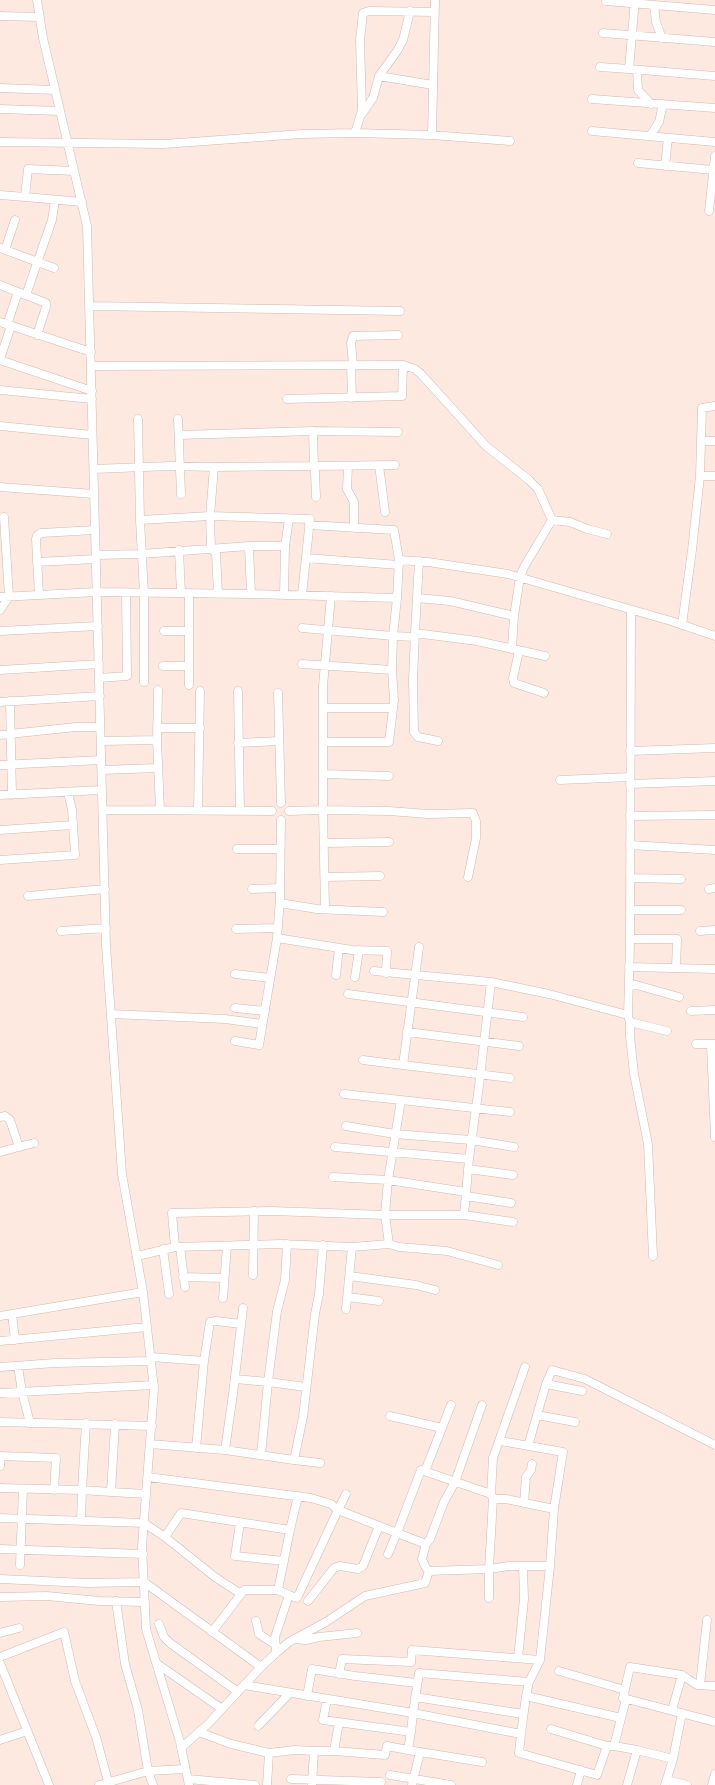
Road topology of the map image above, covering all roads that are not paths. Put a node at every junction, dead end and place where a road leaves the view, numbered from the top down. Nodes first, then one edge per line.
1 (37, 0) edge
2 (434, 0) edge
3 (606, 1) edge
4 (635, 2) edge
5 (654, 5) junction
6 (715, 10) edge
7 (410, 11) junction
8 (434, 12) junction
9 (0, 16) edge
10 (40, 17) junction
11 (603, 33) dead end
12 (632, 36) junction
13 (662, 38) junction
14 (715, 42) edge
15 (600, 66) dead end
16 (633, 69) junction
17 (379, 76) junction
18 (715, 76) edge
19 (433, 85) junction
20 (0, 88) edge
21 (55, 90) junction
22 (592, 99) dead end
23 (651, 104) junction
24 (663, 104) junction
25 (715, 108) edge
26 (0, 109) edge
27 (60, 111) junction
28 (362, 114) junction
29 (592, 131) dead end
30 (355, 133) junction
31 (432, 135) junction
32 (650, 136) junction
33 (668, 138) junction
34 (510, 141) dead end
35 (0, 142) edge
36 (68, 142) junction
37 (715, 142) edge
38 (715, 156) edge
39 (638, 163) dead end
40 (665, 166) junction
41 (713, 170) junction
42 (74, 171) junction
43 (0, 194) edge
44 (25, 197) junction
45 (55, 200) junction
46 (82, 202) junction
47 (709, 211) dead end
48 (15, 220) dead end
49 (3, 249) edge
50 (38, 262) junction
51 (54, 268) dead end
52 (0, 285) edge
53 (22, 293) junction
54 (90, 306) junction
55 (400, 311) dead end
56 (6, 324) edge
57 (37, 335) junction
58 (398, 335) dead end
59 (91, 352) junction
60 (0, 360) edge
61 (352, 365) junction
62 (403, 365) junction
63 (91, 366) junction
64 (0, 390) edge
65 (92, 395) junction
66 (352, 398) junction
67 (287, 400) dead end
68 (715, 406) edge
69 (138, 419) dead end
70 (178, 419) dead end
71 (0, 426) edge
72 (313, 431) junction
73 (398, 432) dead end
74 (92, 435) junction
75 (179, 435) junction
76 (701, 441) junction
77 (715, 441) edge
78 (379, 465) junction
79 (395, 465) dead end
80 (180, 466) junction
81 (314, 466) junction
82 (348, 466) junction
83 (140, 467) junction
84 (214, 467) junction
85 (94, 469) junction
86 (700, 476) junction
87 (715, 476) edge
88 (0, 487) edge
89 (94, 494) junction
90 (180, 494) dead end
91 (316, 497) dead end
92 (385, 512) dead end
93 (210, 516) junction
94 (4, 517) dead end
95 (289, 519) junction
96 (140, 520) junction
97 (552, 520) junction
98 (309, 525) junction
99 (354, 528) junction
100 (95, 530) junction
101 (608, 534) dead end
102 (249, 546) junction
103 (285, 546) junction
104 (211, 549) junction
105 (179, 550) junction
106 (141, 554) junction
107 (96, 557) junction
108 (306, 558) junction
109 (419, 561) junction
110 (37, 562) junction
111 (399, 562) junction
112 (520, 578) junction
113 (97, 592) junction
114 (126, 592) junction
115 (144, 593) junction
116 (185, 593) junction
117 (218, 594) junction
118 (251, 594) junction
119 (39, 595) junction
120 (284, 595) junction
121 (302, 595) junction
122 (331, 596) junction
123 (0, 597) edge
124 (9, 597) junction
125 (397, 598) junction
126 (417, 598) junction
127 (0, 610) edge
128 (631, 610) junction
129 (514, 616) junction
130 (682, 625) junction
131 (98, 626) junction
132 (302, 628) dead end
133 (189, 630) junction
134 (328, 630) junction
135 (164, 631) dead end
136 (0, 632) edge
137 (415, 635) junction
138 (393, 636) junction
139 (715, 636) edge
140 (516, 650) junction
141 (546, 656) dead end
142 (99, 664) junction
143 (302, 664) dead end
144 (163, 666) dead end
145 (189, 666) junction
146 (324, 666) junction
147 (0, 670) edge
148 (392, 670) junction
149 (99, 678) junction
150 (144, 682) dead end
151 (189, 684) dead end
152 (158, 690) dead end
153 (200, 691) dead end
154 (238, 691) dead end
155 (278, 693) dead end
156 (544, 693) dead end
157 (100, 696) junction
158 (0, 702) edge
159 (10, 702) junction
160 (323, 708) junction
161 (393, 708) junction
162 (100, 727) junction
163 (157, 728) junction
164 (200, 728) junction
165 (11, 734) junction
166 (0, 735) edge
167 (157, 740) junction
168 (279, 741) junction
169 (438, 741) dead end
170 (101, 742) junction
171 (323, 742) junction
172 (238, 743) junction
173 (715, 748) edge
174 (630, 750) junction
175 (101, 760) junction
176 (12, 765) junction
177 (0, 766) edge
178 (158, 768) junction
179 (102, 770) junction
180 (323, 774) junction
181 (389, 776) dead end
182 (560, 780) dead end
183 (630, 780) junction
184 (715, 781) edge
185 (102, 790) junction
186 (68, 792) junction
187 (0, 795) edge
188 (12, 795) junction
189 (281, 803) junction
190 (103, 810) junction
191 (160, 810) junction
192 (198, 810) junction
193 (240, 810) junction
194 (323, 810) junction
195 (272, 811) junction
196 (289, 812) junction
197 (715, 815) edge
198 (630, 816) junction
199 (280, 820) junction
200 (73, 825) junction
201 (0, 830) edge
202 (389, 842) dead end
203 (324, 843) junction
204 (630, 846) junction
205 (237, 849) dead end
206 (280, 849) junction
207 (715, 850) edge
208 (0, 860) edge
209 (380, 876) dead end
210 (325, 877) junction
211 (468, 877) dead end
212 (630, 878) junction
213 (681, 879) dead end
214 (280, 888) junction
215 (105, 889) junction
216 (252, 889) dead end
217 (28, 896) dead end
218 (280, 903) junction
219 (325, 910) junction
220 (630, 910) junction
221 (681, 910) dead end
222 (383, 912) dead end
223 (106, 928) junction
224 (278, 928) junction
225 (236, 929) dead end
226 (715, 930) edge
227 (61, 931) dead end
228 (700, 931) dead end
229 (277, 938) junction
230 (630, 939) junction
231 (419, 947) dead end
232 (340, 948) junction
233 (358, 950) junction
234 (629, 967) junction
235 (676, 968) junction
236 (715, 969) edge
237 (374, 972) dead end
238 (386, 973) junction
239 (235, 974) dead end
240 (336, 975) dead end
241 (416, 976) junction
242 (355, 977) dead end
243 (270, 978) junction
244 (491, 982) junction
245 (629, 983) junction
246 (348, 994) dead end
247 (679, 997) dead end
248 (411, 1002) junction
249 (235, 1008) dead end
250 (715, 1010) edge
251 (265, 1011) junction
252 (691, 1011) dead end
253 (488, 1012) junction
254 (111, 1014) junction
255 (523, 1017) dead end
256 (629, 1018) junction
257 (262, 1024) junction
258 (667, 1031) dead end
259 (407, 1032) junction
260 (235, 1041) dead end
261 (484, 1041) junction
262 (696, 1044) dead end
263 (713, 1044) edge
264 (519, 1046) dead end
265 (363, 1060) dead end
266 (403, 1065) junction
267 (481, 1074) junction
268 (510, 1078) dead end
269 (344, 1094) dead end
270 (401, 1100) junction
271 (476, 1108) junction
272 (510, 1112) dead end
273 (0, 1117) edge
274 (346, 1126) dead end
275 (395, 1134) junction
276 (715, 1137) edge
277 (472, 1140) junction
278 (34, 1143) dead end
279 (18, 1147) junction
280 (335, 1147) dead end
281 (514, 1148) dead end
282 (0, 1152) edge
283 (392, 1153) junction
284 (469, 1159) junction
285 (468, 1169) junction
286 (513, 1175) dead end
287 (333, 1177) dead end
288 (388, 1180) junction
289 (466, 1194) junction
290 (511, 1203) dead end
291 (254, 1211) junction
292 (385, 1215) junction
293 (464, 1215) junction
294 (513, 1222) dead end
295 (287, 1244) junction
296 (389, 1244) junction
297 (253, 1245) junction
298 (227, 1246) junction
299 (323, 1246) junction
300 (352, 1246) junction
301 (177, 1247) junction
302 (163, 1249) junction
303 (137, 1256) junction
304 (653, 1256) dead end
305 (498, 1265) dead end
306 (252, 1275) dead end
307 (350, 1276) junction
308 (183, 1277) junction
309 (224, 1278) junction
310 (185, 1287) dead end
311 (435, 1290) dead end
312 (143, 1292) junction
313 (169, 1294) dead end
314 (348, 1297) junction
315 (223, 1298) dead end
316 (379, 1300) dead end
317 (242, 1308) dead end
318 (346, 1309) dead end
319 (12, 1314) junction
320 (0, 1316) edge
321 (241, 1324) junction
322 (147, 1327) junction
323 (14, 1340) junction
324 (0, 1341) edge
325 (151, 1359) junction
326 (204, 1361) junction
327 (18, 1366) junction
328 (0, 1367) edge
329 (525, 1367) dead end
330 (235, 1379) junction
331 (268, 1382) junction
332 (546, 1384) junction
333 (154, 1385) junction
334 (306, 1387) junction
335 (582, 1391) dead end
336 (22, 1392) junction
337 (0, 1394) edge
338 (451, 1405) dead end
339 (482, 1405) dead end
340 (537, 1415) junction
341 (390, 1416) dead end
342 (0, 1422) edge
343 (575, 1422) dead end
344 (30, 1423) junction
345 (86, 1423) junction
346 (114, 1424) junction
347 (152, 1426) junction
348 (442, 1428) junction
349 (501, 1440) junction
350 (150, 1444) junction
351 (715, 1445) edge
352 (528, 1446) junction
353 (196, 1448) junction
354 (225, 1450) junction
355 (262, 1455) junction
356 (0, 1456) edge
357 (294, 1460) junction
358 (320, 1463) dead end
359 (532, 1464) dead end
360 (0, 1466) edge
361 (425, 1472) junction
362 (148, 1477) junction
363 (455, 1482) junction
364 (0, 1488) edge
365 (23, 1489) junction
366 (54, 1490) junction
367 (82, 1490) junction
368 (111, 1492) junction
369 (146, 1494) junction
370 (346, 1494) dead end
371 (298, 1496) junction
372 (492, 1496) junction
373 (524, 1503) junction
374 (554, 1509) junction
375 (338, 1510) junction
376 (0, 1518) edge
377 (22, 1520) junction
378 (82, 1521) junction
379 (144, 1522) junction
380 (240, 1523) junction
381 (379, 1526) junction
382 (290, 1530) junction
383 (397, 1532) junction
384 (165, 1537) junction
385 (426, 1544) junction
386 (0, 1549) edge
387 (21, 1550) junction
388 (143, 1554) junction
389 (388, 1554) dead end
390 (284, 1561) junction
391 (20, 1565) dead end
392 (523, 1566) junction
393 (550, 1566) junction
394 (488, 1569) junction
395 (429, 1571) junction
396 (0, 1579) edge
397 (24, 1580) junction
398 (144, 1582) junction
399 (278, 1590) junction
400 (241, 1594) junction
401 (289, 1595) junction
402 (0, 1597) edge
403 (23, 1597) junction
404 (489, 1598) dead end
405 (308, 1601) dead end
406 (116, 1602) junction
407 (145, 1602) junction
408 (707, 1620) dead end
409 (256, 1622) dead end
410 (159, 1624) dead end
411 (19, 1628) dead end
412 (212, 1632) junction
413 (0, 1633) edge
414 (357, 1633) dead end
415 (294, 1639) junction
416 (276, 1645) junction
417 (276, 1653) junction
418 (0, 1657) edge
419 (518, 1658) junction
420 (540, 1660) junction
421 (0, 1663) edge
422 (156, 1663) junction
423 (261, 1667) junction
424 (559, 1671) dead end
425 (339, 1674) junction
426 (682, 1675) junction
427 (529, 1682) junction
428 (418, 1683) junction
429 (244, 1685) junction
430 (700, 1685) junction
431 (715, 1686) edge
432 (238, 1692) junction
433 (290, 1693) junction
434 (625, 1694) junction
435 (306, 1696) junction
436 (526, 1696) junction
437 (415, 1697) junction
438 (327, 1699) junction
439 (222, 1709) junction
440 (672, 1710) junction
441 (413, 1713) junction
442 (682, 1713) junction
443 (523, 1714) junction
444 (621, 1718) junction
445 (339, 1722) junction
446 (715, 1722) edge
447 (258, 1726) dead end
448 (551, 1729) dead end
449 (27, 1731) junction
450 (199, 1732) junction
451 (411, 1732) junction
452 (521, 1734) junction
453 (0, 1740) edge
454 (611, 1746) junction
455 (181, 1748) junction
456 (408, 1750) junction
457 (637, 1750) junction
458 (334, 1751) junction
459 (314, 1752) junction
460 (420, 1752) junction
461 (269, 1753) junction
462 (673, 1759) junction
463 (482, 1762) dead end
464 (186, 1769) junction
465 (581, 1770) junction
466 (148, 1771) junction
467 (715, 1774) edge
468 (390, 1775) dead end
469 (291, 1779) dead end
470 (188, 1782) edge
471 (312, 1782) edge
472 (381, 1782) dead end
473 (412, 1782) edge
474 (666, 1782) edge
475 (109, 1784) edge
476 (49, 1785) edge
477 (99, 1785) edge
478 (153, 1785) edge
479 (254, 1785) edge
480 (267, 1785) edge
481 (451, 1785) edge
482 (577, 1785) edge
483 (627, 1785) edge
484 (687, 1785) edge
485 (712, 1785) edge

1 - 10 street
2 - 8 street
3 - 4 street
4 - 5 street
4 - 12 street
5 - 6 street
5 - 13 street
7 - 8 street
7 - 17 street
7 - 28 street
8 - 19 street
9 - 10 street
10 - 21 street
11 - 12 street
12 - 13 street
12 - 16 street
13 - 14 street
15 - 16 street
16 - 18 street
16 - 23 street
17 - 19 street
17 - 28 street
19 - 31 street
20 - 21 street
21 - 27 street
22 - 23 street
23 - 24 street
24 - 25 street
24 - 32 street
26 - 27 street
27 - 36 street
28 - 30 street
29 - 32 street
30 - 31 street
30 - 36 street
31 - 34 street
32 - 33 street
33 - 37 street
33 - 40 street
35 - 36 street
36 - 42 street
38 - 41 street
39 - 40 street
40 - 41 street
41 - 47 street
42 - 44 street
42 - 46 street
43 - 44 street
44 - 45 street
45 - 46 street
45 - 50 street
46 - 54 street
48 - 49 street
49 - 50 street
50 - 51 street
50 - 53 street
52 - 53 street
53 - 56 street
53 - 57 street
54 - 55 street
54 - 59 street
56 - 57 street
56 - 60 street
57 - 59 street
58 - 61 street
59 - 63 street
60 - 65 street
61 - 62 street
61 - 63 street
61 - 66 street
62 - 66 street
62 - 97 street
63 - 65 street
64 - 65 street
65 - 74 street
66 - 67 street
68 - 76 street
69 - 83 street
70 - 75 street
71 - 74 street
72 - 73 street
72 - 75 street
72 - 81 street
74 - 85 street
75 - 80 street
76 - 77 street
76 - 86 street
78 - 79 street
78 - 82 street
78 - 92 street
80 - 83 street
80 - 84 street
80 - 90 street
81 - 82 street
81 - 84 street
81 - 91 street
82 - 99 street
83 - 85 street
83 - 96 street
84 - 93 street
85 - 89 street
86 - 87 street
86 - 130 street
88 - 89 street
89 - 100 street
93 - 95 street
93 - 96 street
93 - 104 street
94 - 124 street
95 - 98 street
95 - 103 street
96 - 106 street
97 - 101 street
97 - 112 street
98 - 99 street
98 - 108 street
99 - 111 street
100 - 107 street
100 - 110 street
102 - 103 street
102 - 104 street
102 - 118 street
103 - 120 street
104 - 105 street
104 - 117 street
105 - 106 street
105 - 116 street
106 - 107 street
106 - 115 street
107 - 110 street
107 - 113 street
108 - 111 street
108 - 121 street
109 - 111 street
109 - 112 street
109 - 126 street
110 - 119 street
111 - 125 street
112 - 128 street
112 - 129 street
113 - 114 street
113 - 119 street
113 - 131 street
114 - 115 street
114 - 149 street
115 - 116 street
115 - 150 street
116 - 117 street
116 - 133 street
117 - 118 street
118 - 120 street
119 - 124 street
120 - 121 street
121 - 122 street
122 - 125 street
122 - 134 street
123 - 124 street
124 - 127 street
125 - 138 street
126 - 129 street
126 - 137 street
128 - 130 street
128 - 174 street
129 - 140 street
130 - 139 street
131 - 136 street
131 - 142 street
132 - 134 street
133 - 135 street
133 - 145 street
134 - 138 street
134 - 146 street
137 - 138 street
137 - 140 street
137 - 169 street
138 - 148 street
140 - 141 street
140 - 156 street
142 - 147 street
142 - 149 street
143 - 146 street
144 - 145 street
145 - 151 street
146 - 148 street
146 - 160 street
148 - 161 street
149 - 157 street
152 - 163 street
153 - 164 street
154 - 172 street
155 - 168 street
157 - 159 street
157 - 162 street
158 - 159 street
159 - 165 street
160 - 161 street
160 - 171 street
161 - 171 street
162 - 165 street
162 - 170 street
163 - 164 street
163 - 167 street
164 - 192 street
165 - 166 street
165 - 176 street
167 - 170 street
167 - 178 street
168 - 172 street
168 - 189 street
170 - 175 street
171 - 180 street
172 - 193 street
173 - 174 street
174 - 183 street
175 - 176 street
175 - 179 street
176 - 177 street
176 - 188 street
178 - 179 street
178 - 191 street
179 - 185 street
180 - 181 street
180 - 194 street
182 - 183 street
183 - 184 street
183 - 198 street
185 - 186 street
185 - 190 street
186 - 188 street
186 - 200 street
187 - 188 street
189 - 195 street
189 - 196 street
190 - 191 street
190 - 215 street
191 - 192 street
192 - 193 street
193 - 195 street
194 - 196 street
194 - 203 street
194 - 211 street
195 - 199 street
196 - 199 street
197 - 198 street
198 - 204 street
199 - 206 street
200 - 201 street
200 - 208 street
202 - 203 street
203 - 210 street
204 - 207 street
204 - 212 street
205 - 206 street
206 - 214 street
209 - 210 street
210 - 219 street
212 - 213 street
212 - 220 street
214 - 216 street
214 - 218 street
215 - 217 street
215 - 223 street
218 - 219 street
218 - 224 street
219 - 222 street
220 - 221 street
220 - 230 street
223 - 227 street
223 - 254 street
224 - 225 street
224 - 229 street
226 - 228 street
229 - 232 street
229 - 243 street
230 - 234 street
230 - 235 street
231 - 241 street
232 - 233 street
232 - 240 street
233 - 238 street
233 - 242 street
234 - 235 street
234 - 245 street
235 - 236 street
237 - 238 street
238 - 241 street
239 - 243 street
241 - 244 street
241 - 248 street
243 - 251 street
244 - 253 street
244 - 256 street
245 - 247 street
245 - 256 street
246 - 248 street
248 - 253 street
248 - 259 street
249 - 251 street
250 - 252 street
251 - 257 street
253 - 255 street
253 - 261 street
254 - 257 street
254 - 303 street
256 - 258 street
256 - 304 street
257 - 260 street
259 - 261 street
259 - 266 street
261 - 264 street
261 - 267 street
262 - 263 street
263 - 276 street
265 - 266 street
266 - 267 street
267 - 268 street
267 - 271 street
269 - 270 street
270 - 271 street
270 - 275 street
271 - 272 street
271 - 277 street
273 - 279 street
274 - 275 street
275 - 277 street
275 - 283 street
277 - 281 street
277 - 284 street
278 - 279 street
279 - 282 street
280 - 283 street
283 - 284 street
283 - 288 street
284 - 285 street
285 - 286 street
285 - 289 street
287 - 288 street
288 - 289 street
288 - 292 street
289 - 290 street
289 - 293 street
291 - 292 street
291 - 297 street
291 - 301 street
292 - 293 street
292 - 296 street
293 - 294 street
295 - 297 street
295 - 299 street
295 - 331 street
296 - 300 street
296 - 305 street
297 - 298 street
297 - 306 street
298 - 301 street
298 - 309 street
299 - 300 street
299 - 334 street
300 - 307 street
301 - 302 street
301 - 308 street
302 - 303 street
302 - 313 street
303 - 312 street
307 - 311 street
307 - 314 street
308 - 309 street
308 - 310 street
309 - 315 street
312 - 319 street
312 - 322 street
314 - 316 street
314 - 318 street
317 - 321 street
319 - 320 street
319 - 323 street
321 - 326 street
321 - 330 street
322 - 323 street
322 - 325 street
323 - 324 street
325 - 326 street
325 - 327 street
325 - 333 street
326 - 353 street
327 - 328 street
327 - 336 street
329 - 349 street
330 - 331 street
330 - 354 street
331 - 334 street
331 - 355 street
332 - 335 street
332 - 340 street
332 - 351 street
333 - 336 street
333 - 347 street
334 - 357 street
336 - 337 street
336 - 344 street
338 - 348 street
339 - 363 street
340 - 343 street
340 - 352 street
341 - 348 street
342 - 344 street
344 - 345 street
345 - 346 street
345 - 367 street
346 - 347 street
346 - 368 street
347 - 350 street
348 - 361 street
349 - 352 street
349 - 372 street
350 - 353 street
350 - 362 street
352 - 374 street
353 - 354 street
354 - 355 street
355 - 357 street
356 - 360 street
356 - 366 street
357 - 358 street
359 - 373 street
361 - 363 street
361 - 383 street
362 - 369 street
362 - 371 street
363 - 372 street
363 - 385 street
364 - 365 street
365 - 366 street
365 - 377 street
366 - 367 street
367 - 368 street
367 - 378 street
368 - 369 street
369 - 379 street
370 - 375 street
371 - 375 street
371 - 382 street
372 - 373 street
372 - 394 street
373 - 374 street
374 - 393 street
375 - 381 street
375 - 401 street
376 - 377 street
377 - 378 street
377 - 387 street
378 - 379 street
379 - 384 street
379 - 388 street
380 - 382 street
380 - 384 street
380 - 390 street
381 - 383 street
381 - 405 street
382 - 390 street
383 - 385 street
383 - 389 street
384 - 400 street
385 - 395 street
386 - 387 street
387 - 388 street
387 - 391 street
388 - 398 street
390 - 399 street
392 - 393 street
392 - 394 street
392 - 419 street
393 - 420 street
394 - 395 street
394 - 404 street
395 - 415 street
396 - 397 street
397 - 398 street
397 - 403 street
398 - 407 street
398 - 412 street
399 - 400 street
399 - 401 street
400 - 412 street
401 - 416 street
402 - 403 street
403 - 406 street
406 - 407 street
406 - 466 street
407 - 422 street
408 - 430 street
409 - 416 street
410 - 432 street
411 - 413 street
412 - 423 street
414 - 415 street
415 - 417 street
416 - 417 street
417 - 423 street
418 - 475 street
419 - 420 street
419 - 425 street
420 - 427 street
421 - 449 street
422 - 439 street
422 - 455 street
423 - 429 street
424 - 434 street
425 - 428 street
425 - 435 street
426 - 430 street
426 - 434 street
426 - 440 street
427 - 428 street
427 - 436 street
428 - 437 street
429 - 432 street
429 - 433 street
430 - 431 street
432 - 439 street
433 - 435 street
433 - 447 street
434 - 440 street
434 - 444 street
435 - 438 street
436 - 443 street
436 - 444 street
437 - 441 street
437 - 443 street
438 - 441 street
438 - 445 street
439 - 450 street
440 - 442 street
441 - 451 street
441 - 452 street
442 - 446 street
442 - 462 street
443 - 452 street
444 - 454 street
445 - 451 street
445 - 458 street
448 - 454 street
449 - 453 street
449 - 476 street
450 - 455 street
450 - 461 street
451 - 456 street
452 - 465 street
454 - 457 street
454 - 465 street
455 - 464 street
456 - 458 street
456 - 460 street
457 - 462 street
457 - 483 street
458 - 459 street
459 - 461 street
459 - 471 street
460 - 463 street
460 - 473 street
461 - 480 street
462 - 474 street
464 - 466 street
464 - 470 street
465 - 482 street
466 - 475 street
466 - 478 street
467 - 485 street
468 - 473 street
469 - 471 street
470 - 479 street
471 - 472 street
473 - 481 street
474 - 484 street
475 - 477 street

